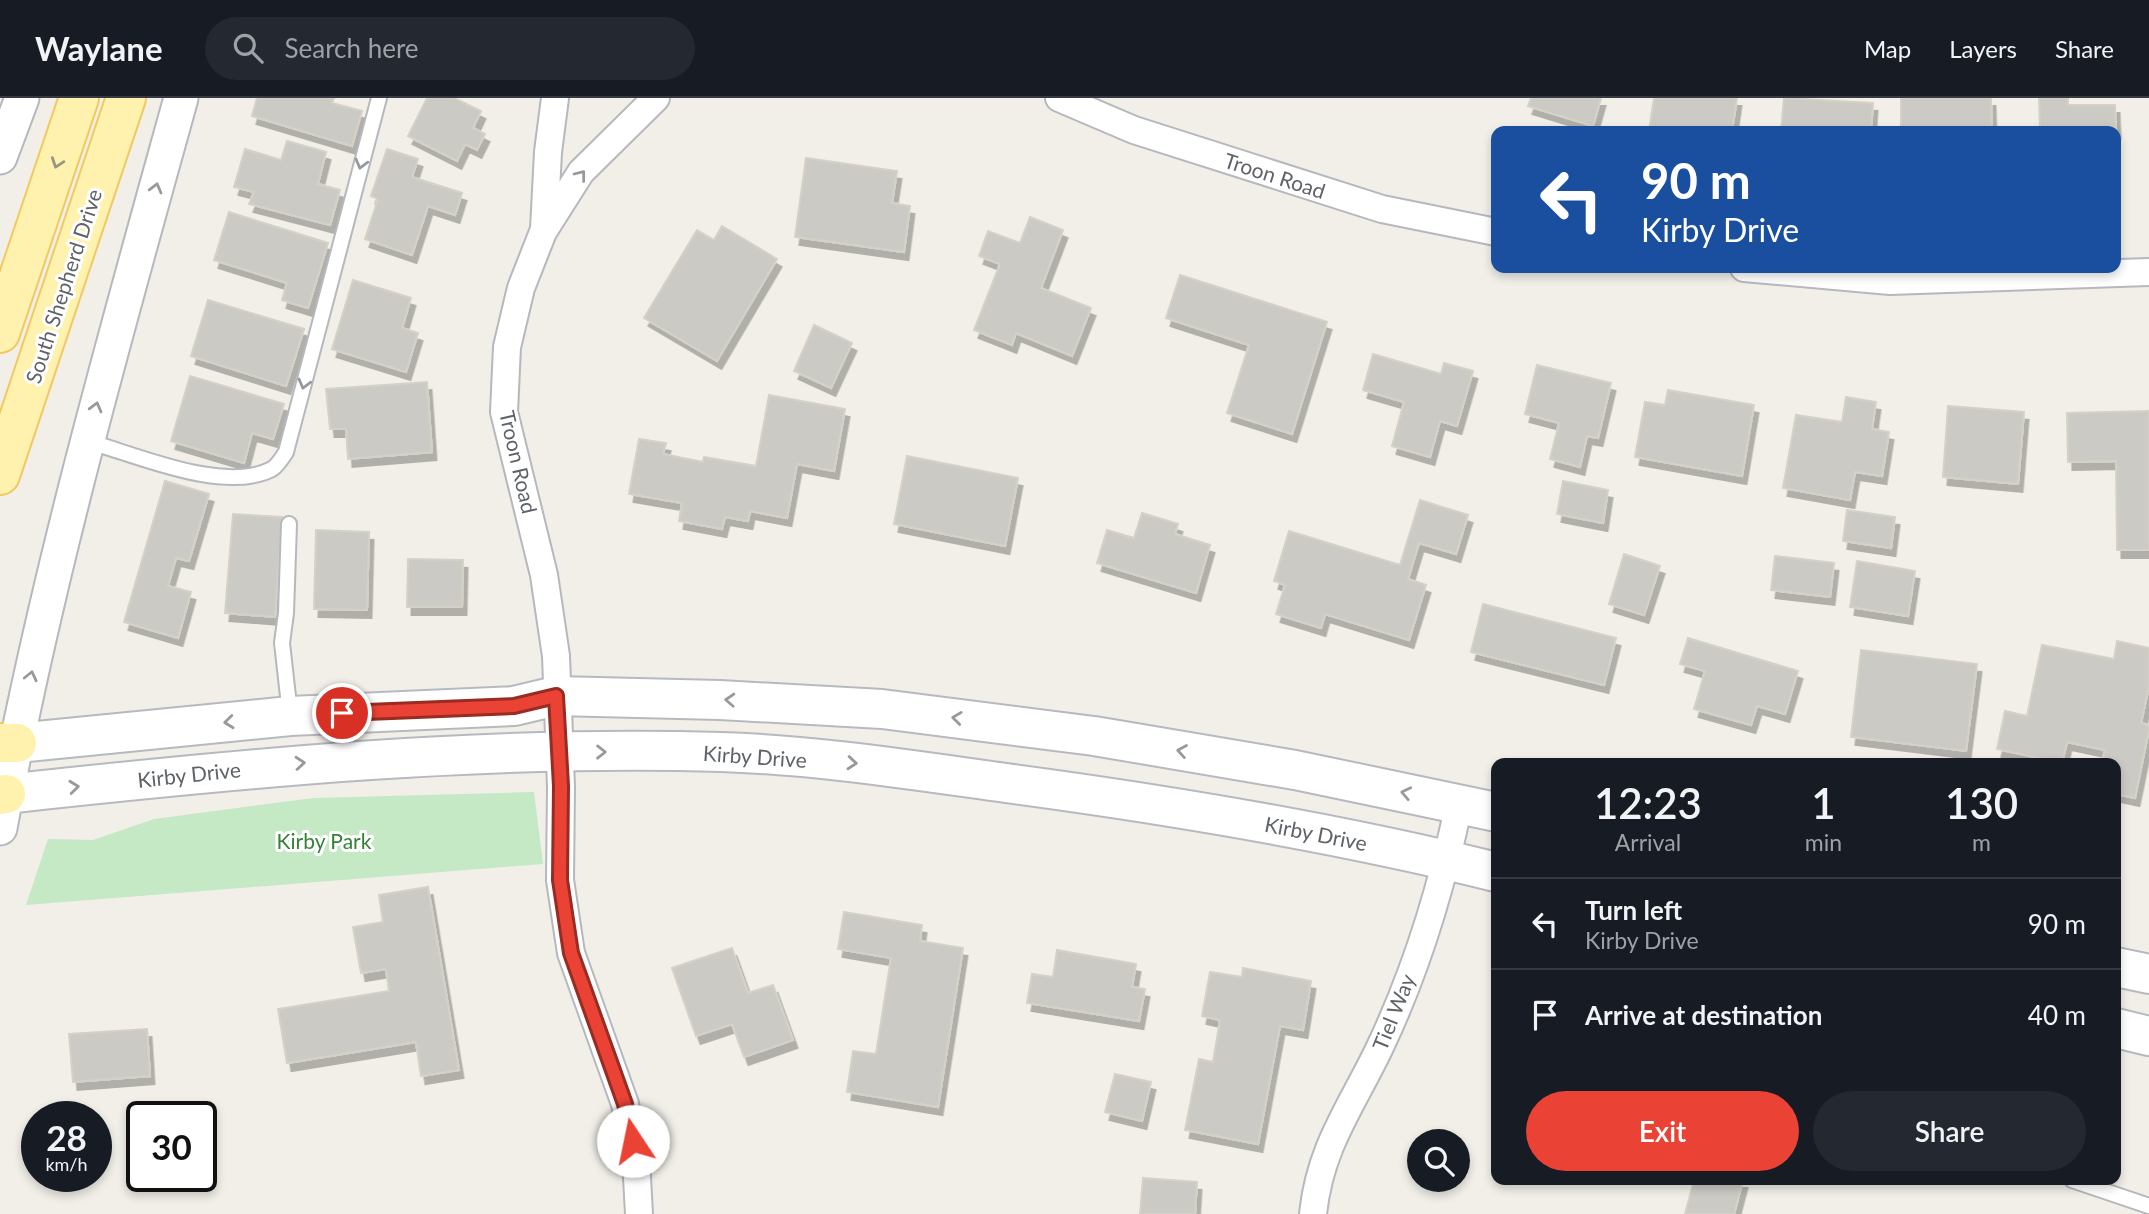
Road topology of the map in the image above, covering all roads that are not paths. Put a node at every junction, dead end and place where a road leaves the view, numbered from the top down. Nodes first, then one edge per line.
1 (22, 98) edge
2 (79, 98) edge
3 (126, 98) edge
4 (181, 98) edge
5 (379, 98) edge
6 (555, 98) edge
7 (656, 98) edge
8 (1059, 98) edge
9 (0, 157) edge
10 (1491, 231) edge
11 (543, 232) junction
12 (2149, 272) edge
13 (1800, 273) edge
14 (2120, 273) edge
15 (2121, 273) edge
16 (0, 333) edge
17 (87, 441) junction
18 (0, 475) edge
19 (289, 524) dead end
20 (556, 696) junction
21 (290, 716) junction
22 (8, 743) edge
23 (558, 752) junction
24 (1459, 804) junction
25 (2, 806) edge
26 (1491, 811) edge
27 (1448, 860) junction
28 (1491, 871) edge
29 (2121, 968) edge
30 (2149, 974) edge
31 (2121, 1029) edge
32 (2149, 1036) edge
33 (2087, 1185) edge
34 (2149, 1206) edge
35 (639, 1214) edge
36 (1313, 1214) edge

1 - 9 street
2 -> 16 main road, South Shepherd Drive
3 - 18 main road, South Shepherd Drive
17 -> 4 street
5 -> 17 lane
6 - 11 street, Troon Road
11 -> 7 street, Troon Road
8 - 10 street, Troon Road
11 - 20 street, Troon Road
12 - 15 street
13 - 14 street
22 -> 17 street
19 - 21 lane
20 - 21 main road
20 - 23 street
24 -> 20 main road
21 -> 22 main road
22 - 25 street
25 -> 23 main road, Kirby Drive
23 -> 27 main road, Kirby Drive
23 - 35 street
24 - 26 main road
24 - 27 street, Tiel Way
27 - 28 main road, Kirby Drive
27 - 36 street, Tiel Way
29 - 30 main road
31 - 32 main road
33 - 34 lane

